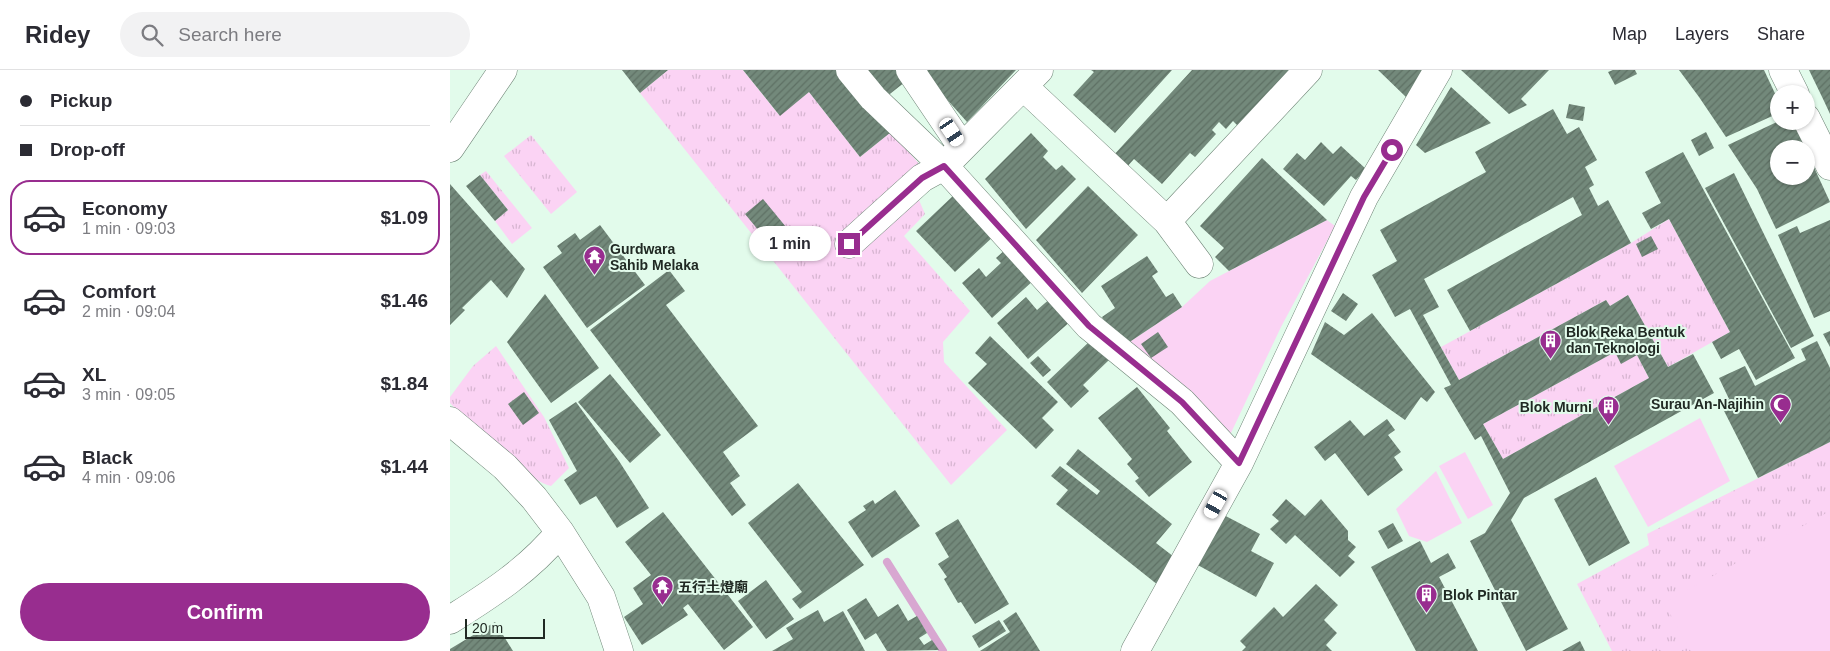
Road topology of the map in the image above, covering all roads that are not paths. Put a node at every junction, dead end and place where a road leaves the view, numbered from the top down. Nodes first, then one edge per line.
1 (503, 70) edge
2 (850, 70) edge
3 (910, 70) edge
4 (1308, 70) edge
5 (1438, 70) edge
6 (1783, 70) edge
7 (1031, 78) edge
8 (1790, 85) edge
9 (1812, 130) edge
10 (450, 147) edge
11 (953, 156) junction
12 (1830, 166) edge
13 (1167, 221) junction
14 (849, 244) dead end
15 (1199, 264) dead end
16 (450, 421) edge
17 (1239, 463) junction
18 (560, 532) junction
19 (450, 620) edge
20 (618, 651) edge
21 (1135, 651) edge

1 - 10 street
2 - 11 street
3 - 11 street
4 - 13 street
5 - 17 street
6 - 8 street
7 - 11 street
7 - 13 street
9 - 12 street
11 - 14 street
11 - 17 street
13 - 15 street
16 - 18 street
17 - 21 street
18 - 19 street
18 - 20 street

